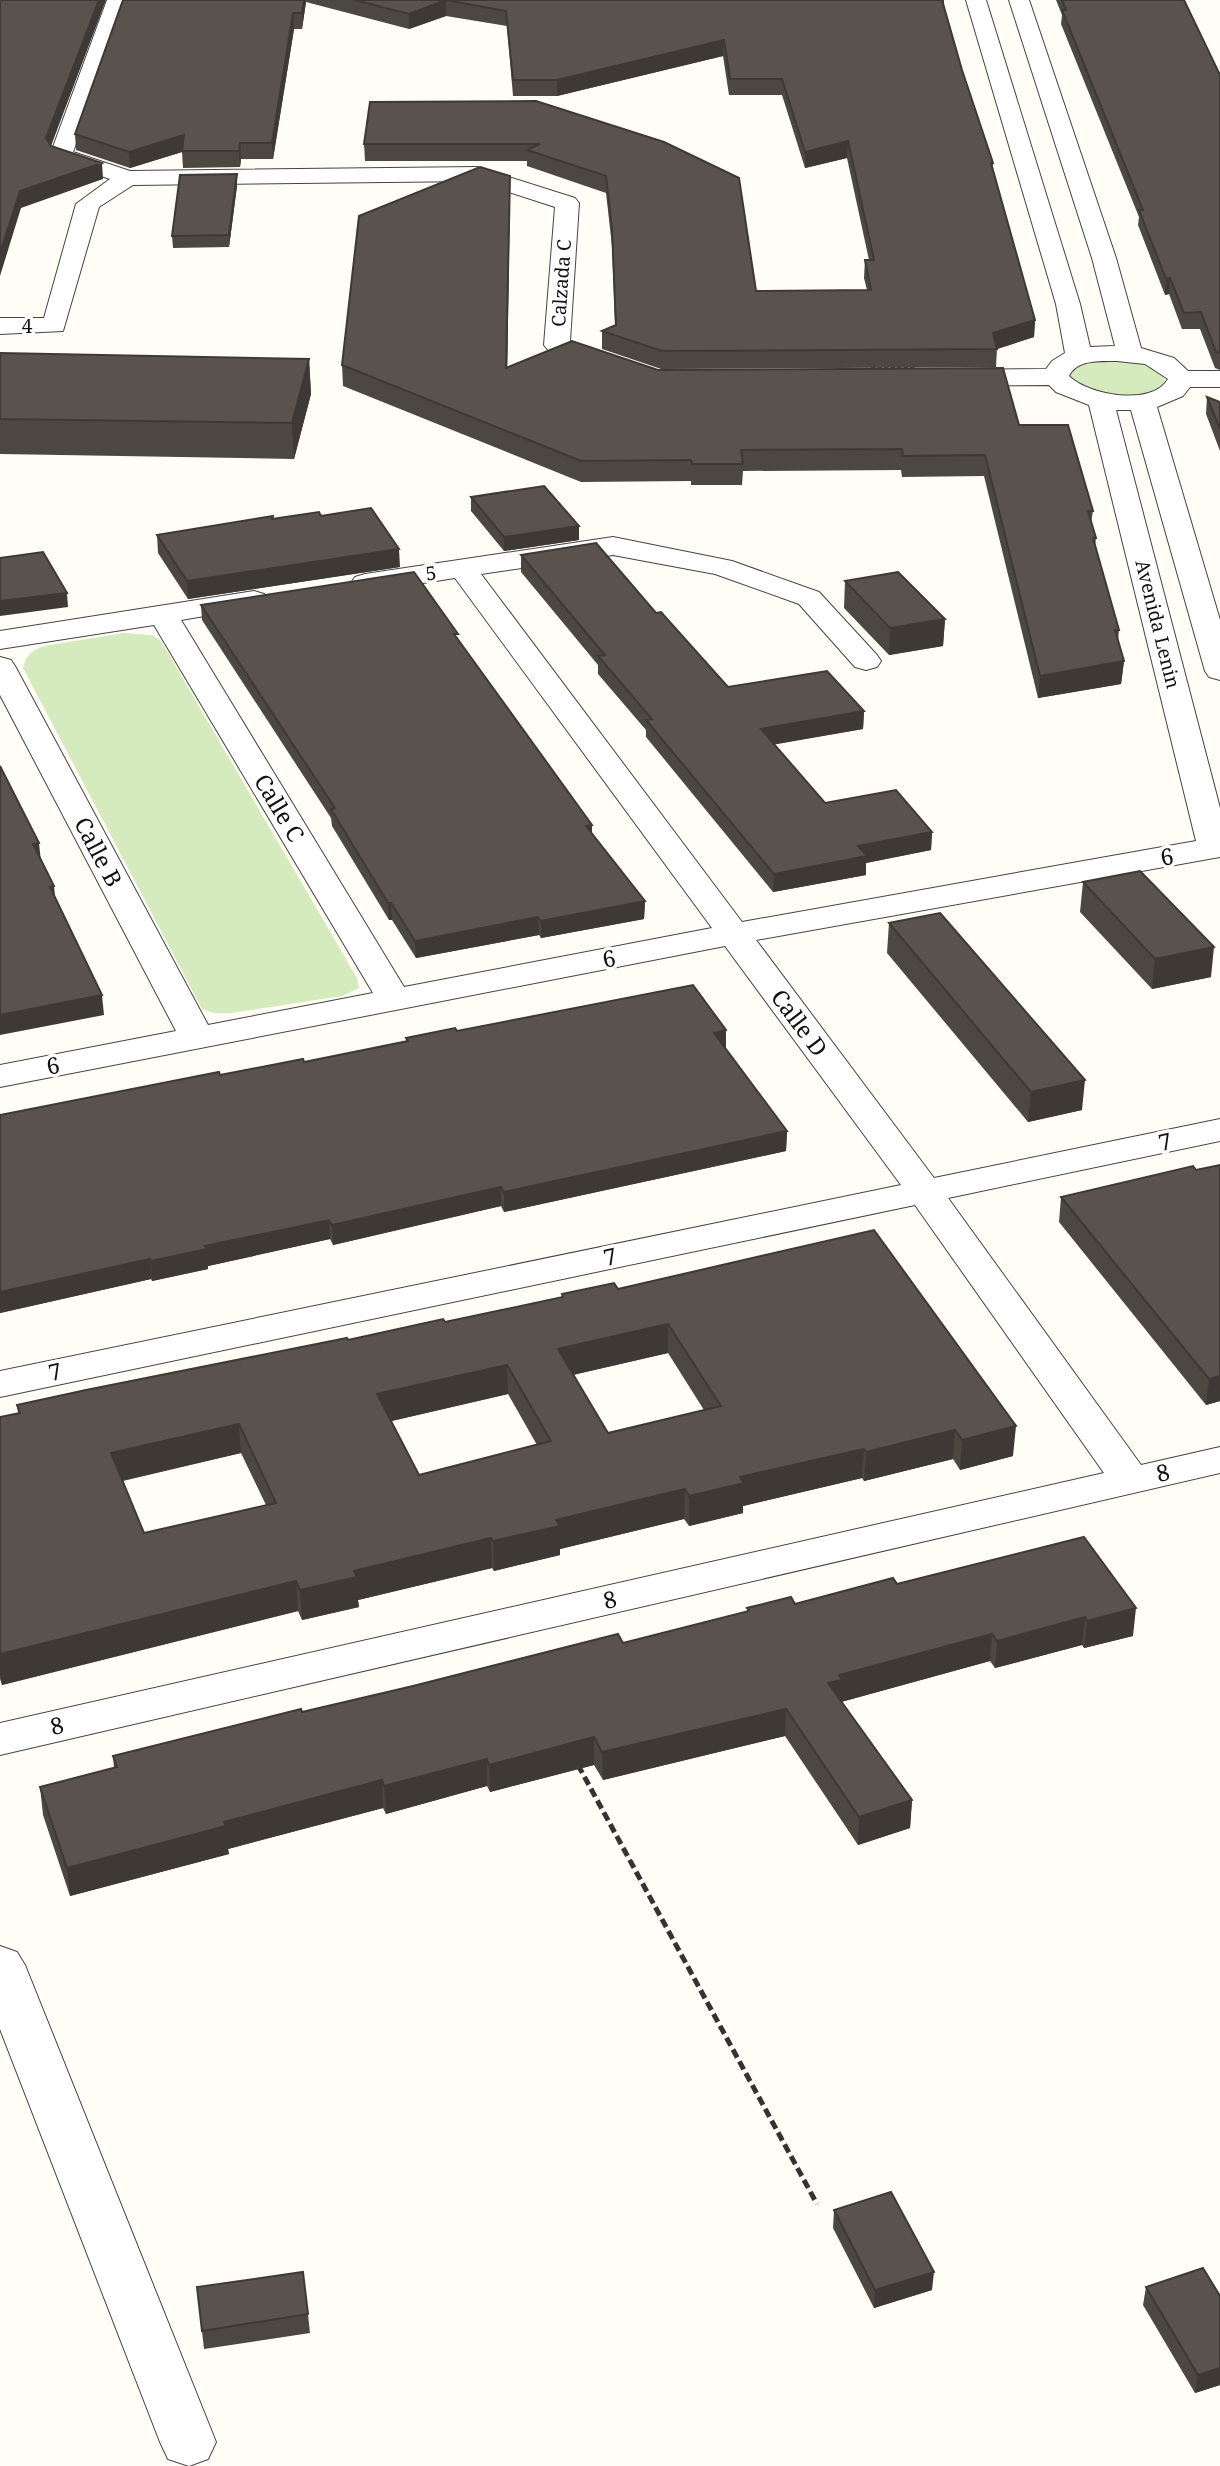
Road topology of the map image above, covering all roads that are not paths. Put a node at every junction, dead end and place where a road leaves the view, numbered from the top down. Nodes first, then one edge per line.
1 (117, 0) edge
2 (976, 0) edge
3 (1019, 0) edge
4 (128, 178) junction
5 (0, 326) edge
6 (1130, 354) junction
7 (1079, 357) junction
8 (633, 371) edge
9 (926, 373) edge
10 (1056, 377) junction
11 (1181, 379) junction
12 (1220, 379) edge
13 (1101, 401) junction
14 (1142, 402) junction
15 (463, 568) junction
16 (340, 587) edge
17 (285, 596) edge
18 (162, 614) junction
19 (0, 640) edge
20 (866, 661) dead end
21 (0, 666) edge
22 (1220, 671) edge
23 (1217, 848) edge
24 (733, 934) junction
25 (396, 1001) junction
26 (197, 1038) junction
27 (0, 1076) edge
28 (1220, 1130) edge
29 (924, 1192) junction
30 (0, 1384) edge
31 (1220, 1460) edge
32 (1130, 1481) junction
33 (0, 1739) edge
34 (0, 1965) edge
35 (188, 2442) dead end

1 - 4 street, Calzada C
2 - 7 street
3 - 6 street
4 - 5 street, 4
4 - 8 street, Calzada C
6 - 7 street
6 - 11 street
7 - 10 street
9 - 10 street
10 - 13 street
11 - 12 street
11 - 14 street
13 - 14 street
13 - 23 street, Avenida Lenin
14 - 22 street, Avenida Lenin
15 - 16 street, 5
15 - 20 street, 5
15 - 24 street, Calle D
17 - 18 street
18 - 19 street
18 - 25 street, Calle C
21 - 26 street, Calle B
23 - 24 street, 6
24 - 25 street, 6
24 - 29 street, Calle D
25 - 26 street, 6
26 - 27 street, 6
28 - 29 street, 7
29 - 30 street, 7
29 - 32 street, Calle D
31 - 32 street, 8
32 - 33 street, 8
34 - 35 street

